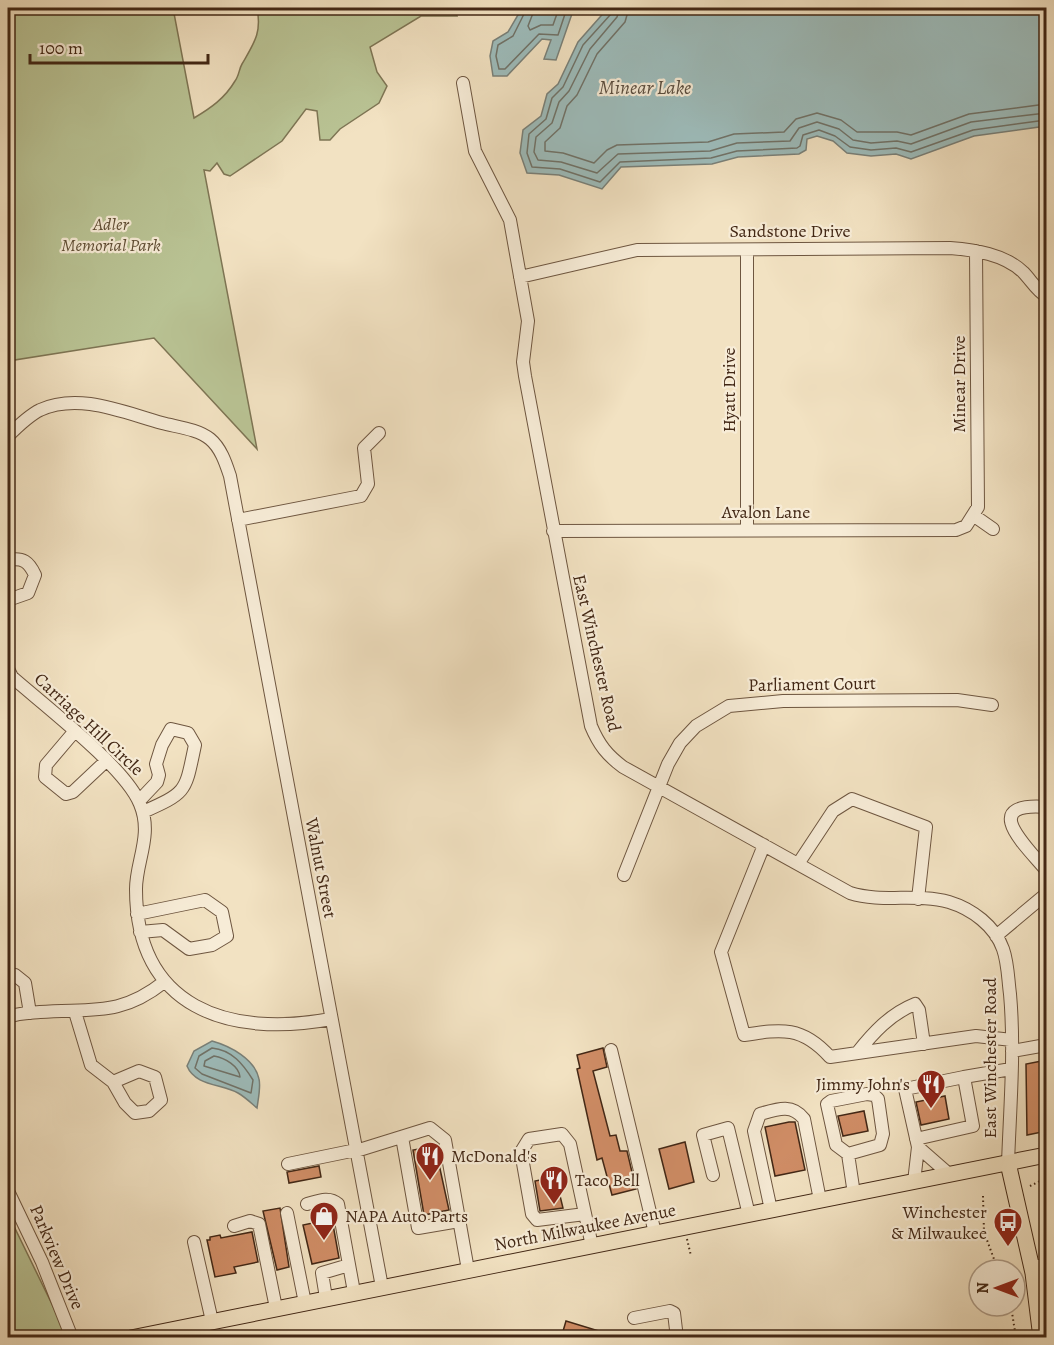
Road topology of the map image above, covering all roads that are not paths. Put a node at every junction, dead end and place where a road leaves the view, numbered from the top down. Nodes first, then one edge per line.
1 (463, 82) dead end
2 (747, 250) junction
3 (976, 251) junction
4 (520, 277) junction
5 (1047, 296) edge
6 (379, 433) dead end
7 (8, 436) edge
8 (973, 516) junction
9 (238, 520) junction
10 (993, 529) dead end
11 (747, 530) junction
12 (553, 531) junction
13 (8, 560) edge
14 (8, 600) edge
15 (8, 669) edge
16 (992, 705) dead end
17 (74, 732) junction
18 (106, 761) junction
19 (661, 788) junction
20 (141, 806) junction
21 (1047, 807) edge
22 (764, 845) junction
23 (798, 864) junction
24 (1047, 870) edge
25 (624, 875) dead end
26 (1047, 894) edge
27 (918, 899) junction
28 (137, 914) junction
29 (140, 933) junction
30 (996, 936) junction
31 (8, 975) edge
32 (164, 982) junction
33 (75, 1011) junction
34 (30, 1013) junction
35 (8, 1017) edge
36 (331, 1019) junction
37 (924, 1044) junction
38 (1047, 1045) edge
39 (1012, 1046) junction
40 (611, 1050) dead end
41 (856, 1053) junction
42 (1011, 1069) junction
43 (964, 1077) junction
44 (948, 1080) junction
45 (113, 1082) dead end
46 (402, 1137) junction
47 (917, 1140) junction
48 (356, 1150) junction
49 (848, 1154) junction
50 (1047, 1155) edge
51 (1008, 1163) junction
52 (288, 1164) dead end
53 (713, 1175) dead end
54 (950, 1175) junction
55 (914, 1182) junction
56 (8, 1191) edge
57 (854, 1194) junction
58 (820, 1200) junction
59 (307, 1204) dead end
60 (771, 1210) junction
61 (286, 1213) dead end
62 (585, 1214) junction
63 (748, 1215) junction
64 (459, 1221) junction
65 (234, 1226) dead end
66 (655, 1233) junction
67 (194, 1242) dead end
68 (592, 1246) junction
69 (349, 1265) junction
70 (1039, 1266) edge
71 (468, 1270) junction
72 (382, 1287) junction
73 (354, 1292) junction
74 (1041, 1292) edge
75 (326, 1298) junction
76 (305, 1302) junction
77 (276, 1308) junction
78 (634, 1318) dead end
79 (212, 1321) junction
80 (162, 1334) edge
81 (72, 1338) edge
82 (131, 1338) edge
83 (677, 1338) edge
84 (1041, 1338) edge

1 - 4 street, East Winchester Road
2 - 3 street, Sandstone Drive
2 - 4 street, Sandstone Drive
2 - 11 street, Hyatt Drive
3 - 5 street, Sandstone Drive
3 - 8 street, Minear Drive
4 - 12 street, East Winchester Road
6 - 9 street
7 - 9 street, Walnut Street
8 - 10 street
8 - 11 street, Avalon Lane
9 - 36 street, Walnut Street
11 - 12 street, Avalon Lane
12 - 19 street, East Winchester Road
13 - 14 street
15 - 17 street, Carriage Hill Circle
16 - 19 street, Parliament Court
17 - 18 street, Carriage Hill Circle
17 - 18 street
18 - 20 street, Carriage Hill Circle
19 - 22 street, East Winchester Road
19 - 25 street, Parliament Court
20 - 20 street
20 - 28 street
21 - 24 street
22 - 23 street, East Winchester Road
22 - 41 street
23 - 27 street, East Winchester Road
23 - 27 street
26 - 30 street
27 - 30 street, East Winchester Road
28 - 29 street
28 - 29 street
29 - 32 street
30 - 39 street, East Winchester Road
31 - 34 street
32 - 33 street
32 - 36 street
33 - 34 street
33 - 45 street
34 - 35 street
36 - 48 street, Walnut Street
37 - 39 street
37 - 41 street
37 - 41 street
38 - 39 street
39 - 42 street, East Winchester Road
40 - 66 street
42 - 43 street
42 - 51 street, East Winchester Road
43 - 44 street
43 - 47 street
44 - 47 street
44 - 47 street
46 - 48 street
46 - 64 street
46 - 64 street
47 - 54 street
47 - 55 street
48 - 52 street
48 - 72 street, Walnut Street
49 - 49 street
49 - 57 street
50 - 51 main road, North Milwaukee Avenue
51 - 54 main road, North Milwaukee Avenue
51 - 70 main road
53 - 63 street
54 - 55 main road, North Milwaukee Avenue
55 - 57 main road, North Milwaukee Avenue
56 - 81 street, Parkview Drive
57 - 58 main road, North Milwaukee Avenue
58 - 60 main road, North Milwaukee Avenue
58 - 60 street
59 - 69 street
60 - 63 main road, North Milwaukee Avenue
61 - 76 street
62 - 62 street
62 - 68 street
63 - 66 main road, North Milwaukee Avenue
64 - 71 street
65 - 77 street
66 - 68 main road, North Milwaukee Avenue
67 - 79 street
68 - 71 main road, North Milwaukee Avenue
69 - 73 street
69 - 75 street
70 - 74 main road
71 - 72 main road, North Milwaukee Avenue
72 - 73 main road, North Milwaukee Avenue
73 - 75 main road, North Milwaukee Avenue
74 - 84 main road
75 - 76 main road, North Milwaukee Avenue
76 - 77 main road, North Milwaukee Avenue
77 - 79 main road, North Milwaukee Avenue
78 - 83 street
79 - 80 main road, North Milwaukee Avenue
80 - 82 main road, North Milwaukee Avenue

